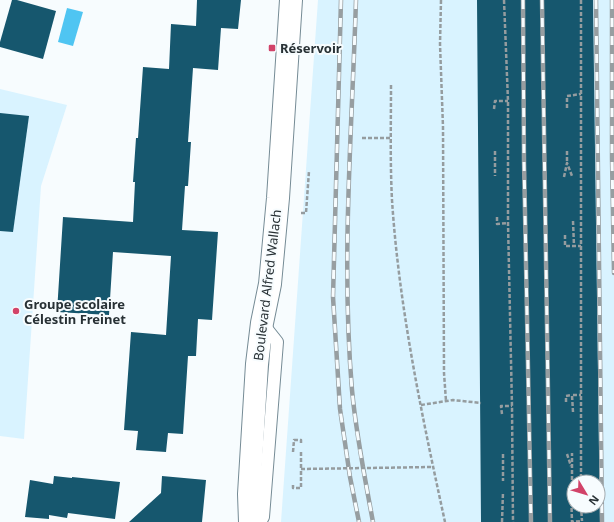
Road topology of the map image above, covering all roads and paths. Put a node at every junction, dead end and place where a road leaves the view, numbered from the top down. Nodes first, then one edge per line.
1 (291, 0) edge
2 (441, 0) edge
3 (504, 0) edge
4 (581, 0) edge
5 (391, 85) dead end
6 (581, 94) junction
7 (508, 101) junction
8 (567, 108) dead end
9 (494, 109) dead end
10 (362, 138) dead end
11 (390, 138) junction
12 (495, 151) dead end
13 (567, 151) dead end
14 (567, 163) junction
15 (308, 171) dead end
16 (496, 176) dead end
17 (564, 176) dead end
18 (572, 176) dead end
19 (306, 213) dead end
20 (497, 216) dead end
21 (573, 221) dead end
22 (508, 224) junction
23 (565, 235) dead end
24 (574, 246) junction
25 (581, 246) junction
26 (262, 323) junction
27 (572, 395) junction
28 (581, 395) junction
29 (446, 401) junction
30 (481, 402) dead end
31 (566, 402) dead end
32 (421, 405) junction
33 (512, 406) junction
34 (573, 412) dead end
35 (502, 414) dead end
36 (301, 443) dead end
37 (293, 452) dead end
38 (301, 452) dead end
39 (572, 453) dead end
40 (503, 454) dead end
41 (567, 454) dead end
42 (432, 467) dead end
43 (572, 468) junction
44 (301, 469) junction
45 (572, 474) edge
46 (581, 474) edge
47 (503, 481) dead end
48 (293, 485) dead end
49 (503, 492) dead end
50 (572, 514) edge
51 (250, 522) edge
52 (260, 522) edge
53 (445, 522) edge
54 (502, 522) edge
55 (513, 522) edge
56 (582, 522) edge

1 - 26 main road, Boulevard Alfred Wallach
2 - 29 path
3 - 7 path
4 - 6 path
5 - 11 path
6 - 8 path
6 - 25 path
7 - 9 path
7 - 22 path
10 - 11 path
11 - 32 path
12 - 16 path
13 - 14 path
14 - 17 path
14 - 18 path
15 - 19 path
20 - 22 path
21 - 24 path
22 - 33 path
23 - 24 path
24 - 25 path
25 - 28 path
26 - 51 main road, Boulevard Alfred Wallach
26 - 52 lane
27 - 28 path
27 - 31 path
27 - 34 path
28 - 46 path
29 - 30 path
29 - 32 path
32 - 53 path
33 - 35 path
33 - 55 path
36 - 37 path
38 - 44 path
39 - 43 path
40 - 47 path
41 - 43 path
42 - 44 path, bridge
43 - 45 path
44 - 48 path, bridge
49 - 54 path
50 - 56 path

